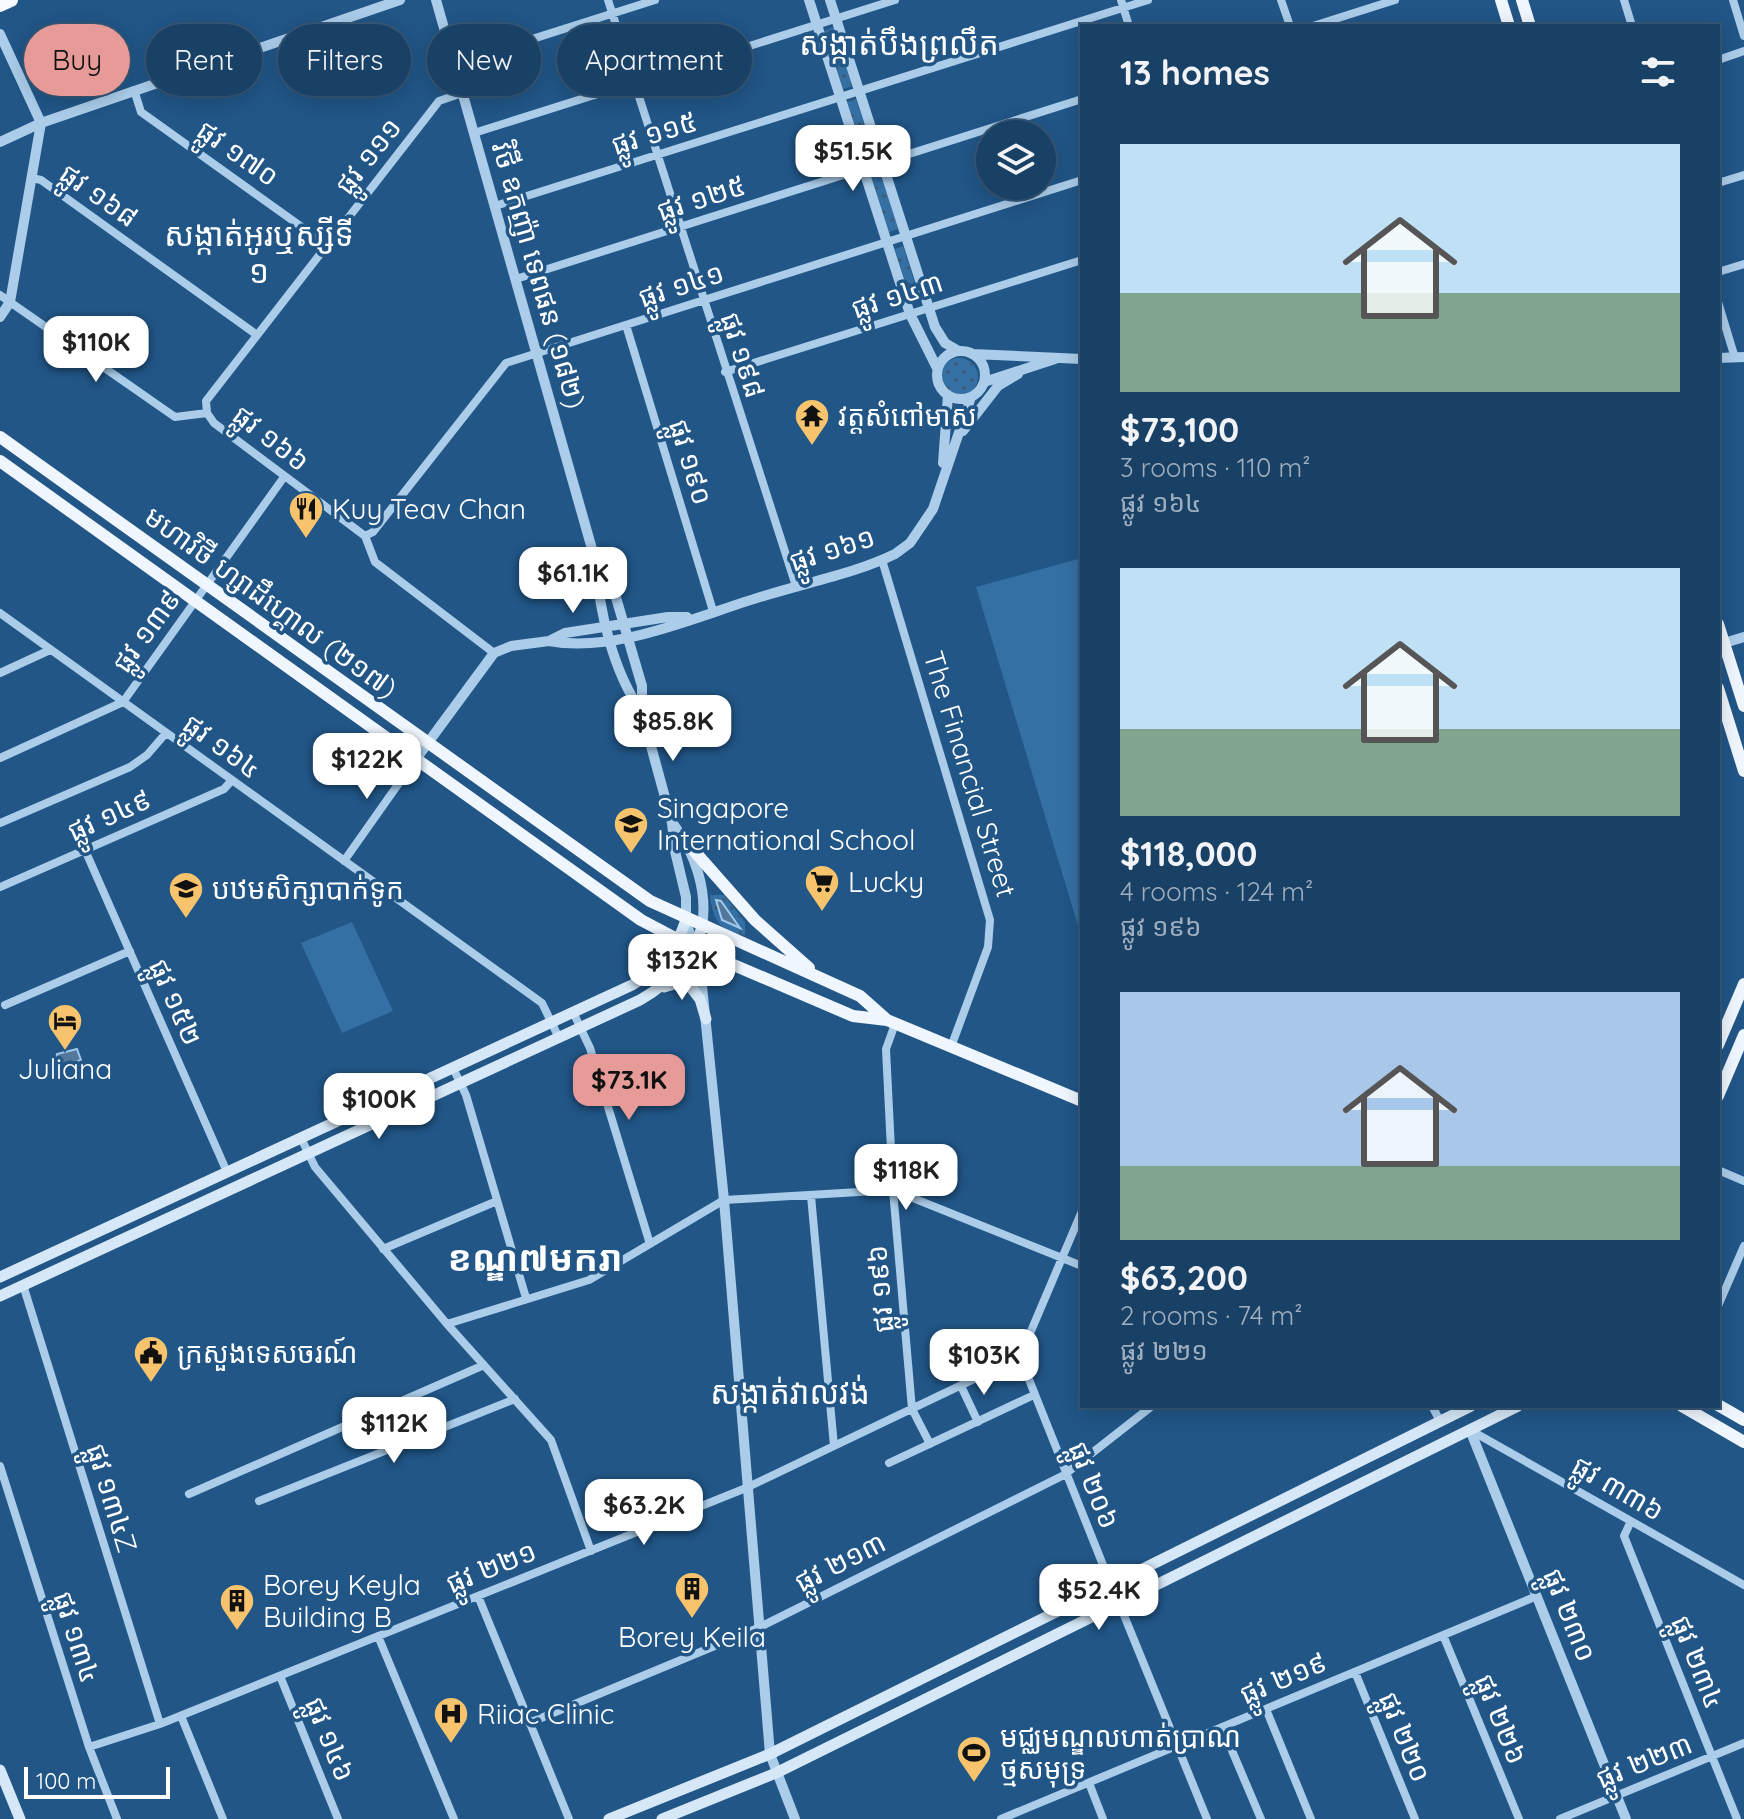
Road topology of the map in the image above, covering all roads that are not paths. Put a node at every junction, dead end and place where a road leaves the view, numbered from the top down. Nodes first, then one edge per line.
1 (11, 0) edge
2 (400, 0) edge
3 (436, 0) edge
4 (608, 0) edge
5 (655, 0) edge
6 (809, 0) edge
7 (830, 0) edge
8 (895, 0) edge
9 (1148, 0) edge
10 (1281, 0) edge
11 (1395, 0) edge
12 (1501, 0) edge
13 (1522, 0) edge
14 (1624, 0) edge
15 (1733, 0) edge
16 (1122, 4) edge
17 (0, 5) edge
18 (612, 14) junction
19 (836, 18) junction
20 (443, 24) edge
21 (615, 24) edge
22 (1128, 24) edge
23 (1289, 24) edge
24 (1319, 24) edge
25 (1508, 24) edge
26 (1529, 24) edge
27 (1631, 24) edge
28 (817, 25) junction
29 (0, 34) edge
30 (541, 36) edge
31 (1744, 36) edge
32 (752, 45) edge
33 (1744, 51) edge
34 (1720, 59) edge
35 (134, 90) junction
36 (859, 91) junction
37 (453, 96) edge
38 (463, 96) edge
39 (590, 96) edge
40 (638, 96) edge
41 (840, 97) junction
42 (1080, 100) edge
43 (41, 123) junction
44 (474, 133) junction
45 (0, 142) edge
46 (657, 155) junction
47 (882, 163) junction
48 (863, 169) junction
49 (1744, 175) edge
50 (32, 178) junction
51 (1080, 181) edge
52 (1720, 182) edge
53 (495, 206) junction
54 (680, 227) junction
55 (905, 236) junction
56 (886, 242) junction
57 (327, 245) junction
58 (1080, 261) edge
59 (1744, 264) edge
60 (1720, 271) edge
61 (516, 279) junction
62 (0, 295) edge
63 (703, 301) junction
64 (10, 302) junction
65 (1720, 307) edge
66 (929, 308) junction
67 (910, 314) junction
68 (0, 317) edge
69 (626, 325) junction
70 (257, 335) junction
71 (957, 350) junction
72 (537, 354) junction
73 (973, 354) junction
74 (1740, 357) edge
75 (1057, 358) junction
76 (1720, 358) edge
77 (1080, 359) edge
78 (937, 368) junction
79 (725, 372) junction
80 (1018, 374) junction
81 (984, 382) junction
82 (948, 395) junction
83 (971, 397) junction
84 (207, 413) junction
85 (0, 437) edge
86 (952, 450) junction
87 (0, 461) edge
88 (943, 473) junction
89 (284, 477) junction
90 (365, 536) junction
91 (882, 560) junction
92 (596, 563) junction
93 (206, 585) junction
94 (796, 586) junction
95 (195, 601) junction
96 (713, 611) junction
97 (0, 613) edge
98 (691, 618) junction
99 (624, 625) junction
100 (608, 627) junction
101 (1720, 630) edge
102 (628, 637) junction
103 (1744, 637) edge
104 (611, 639) junction
105 (549, 641) junction
106 (1724, 643) junction
107 (50, 650) junction
108 (494, 653) junction
109 (0, 673) edge
110 (1720, 694) edge
111 (123, 702) junction
112 (1744, 706) edge
113 (642, 713) junction
114 (166, 733) junction
115 (428, 743) junction
116 (0, 758) edge
117 (416, 759) junction
118 (1744, 771) edge
119 (232, 780) junction
120 (0, 823) edge
121 (672, 823) junction
122 (688, 844) junction
123 (85, 850) junction
124 (586, 855) junction
125 (344, 861) junction
126 (573, 873) junction
127 (0, 887) edge
128 (686, 920) junction
129 (702, 927) junction
130 (679, 940) junction
131 (694, 948) junction
132 (130, 951) junction
133 (824, 980) junction
134 (1744, 984) edge
135 (653, 993) junction
136 (5, 1005) dead end
137 (573, 1012) junction
138 (706, 1019) junction
139 (551, 1022) junction
140 (891, 1022) junction
141 (581, 1029) junction
142 (1744, 1035) edge
143 (559, 1038) junction
144 (1720, 1040) edge
145 (951, 1047) junction
146 (453, 1068) junction
147 (461, 1084) junction
148 (1720, 1091) edge
149 (1080, 1100) edge
150 (301, 1138) junction
151 (309, 1154) junction
152 (1720, 1171) edge
153 (227, 1172) junction
154 (1744, 1181) edge
155 (893, 1190) junction
156 (811, 1196) junction
157 (724, 1200) junction
158 (497, 1201) junction
159 (1080, 1216) edge
160 (650, 1244) junction
161 (1744, 1246) edge
162 (383, 1249) junction
163 (1063, 1258) junction
164 (1080, 1265) edge
165 (0, 1277) edge
166 (23, 1285) junction
167 (0, 1296) edge
168 (526, 1298) junction
169 (1720, 1301) edge
170 (447, 1324) junction
171 (1020, 1357) junction
172 (484, 1365) junction
173 (961, 1386) junction
174 (1034, 1395) junction
175 (515, 1399) junction
176 (1720, 1406) edge
177 (1149, 1408) edge
178 (1433, 1408) edge
179 (1467, 1408) edge
180 (1514, 1408) edge
181 (1685, 1408) edge
182 (912, 1409) junction
183 (1744, 1420) edge
184 (1440, 1421) junction
185 (978, 1422) junction
186 (1470, 1430) junction
187 (1744, 1442) edge
188 (930, 1444) junction
189 (834, 1446) junction
190 (889, 1463) dead end
191 (0, 1466) edge
192 (1064, 1475) junction
193 (746, 1488) junction
194 (189, 1494) dead end
195 (259, 1501) dead end
196 (1631, 1521) junction
197 (591, 1551) junction
198 (1111, 1585) junction
199 (1744, 1585) edge
200 (478, 1596) junction
201 (1537, 1596) junction
202 (1119, 1603) junction
203 (758, 1628) junction
204 (1443, 1635) junction
205 (378, 1636) junction
206 (1355, 1672) junction
207 (280, 1676) junction
208 (1266, 1709) junction
209 (181, 1716) junction
210 (529, 1723) junction
211 (160, 1724) junction
212 (1222, 1727) junction
213 (1744, 1743) edge
214 (1177, 1746) junction
215 (89, 1747) junction
216 (770, 1754) junction
217 (1712, 1757) junction
218 (776, 1773) junction
219 (1, 1777) edge
220 (1089, 1783) junction
221 (1617, 1796) junction
222 (20, 1819) edge
223 (117, 1819) edge
224 (223, 1819) edge
225 (338, 1819) edge
226 (454, 1819) edge
227 (569, 1819) edge
228 (609, 1819) edge
229 (662, 1819) edge
230 (795, 1819) edge
231 (1001, 1819) edge
232 (1103, 1819) edge
233 (1207, 1819) edge
234 (1261, 1819) edge
235 (1311, 1819) edge
236 (1415, 1819) edge
237 (1519, 1819) edge
238 (1560, 1819) edge
239 (1626, 1819) edge
240 (1737, 1819) edge

1 - 17 highway
2 - 35 street
3 - 20 street, វិថី ឧកញ៉ា ទេពផន (១៨២)
4 - 18 street, ផ្លូវ ១៩៨
5 - 18 street
6 - 28 street
7 - 19 street
8 - 19 street
9 - 16 street, ផ្លូវ ១១៥
10 - 23 street
11 - 24 street
12 - 25 main road
13 - 26 main road
14 - 27 street
15 - 31 street
16 - 22 street
16 - 36 street, ផ្លូវ ១១៥
18 - 21 street, ផ្លូវ ១៩៨
18 - 30 street
19 - 28 street
19 - 36 street
28 - 32 street
28 - 41 street
29 - 43 street
33 - 34 street
35 - 43 street
35 - 57 street, ផ្លូវ ១៧០
36 - 41 street, ផ្លូវ ១១៥
36 - 47 street
37 - 57 street, ផ្លូវ ១១១
38 - 44 street, វិថី ឧកញ៉ា ទេពផន (១៨២)
39 - 44 street
40 - 46 street, ផ្លូវ ១៩៨
41 - 46 street, ផ្លូវ ១១៥
41 - 48 street
42 - 47 street, ផ្លូវ ១២៥
43 - 45 street
43 - 50 street
44 - 53 street, វិថី ឧកញ៉ា ទេពផន (១៨២)
46 - 53 street, ផ្លូវ ១១៥
46 - 54 street, ផ្លូវ ១៩៨
47 - 48 street, ផ្លូវ ១២៥
47 - 55 street
48 - 54 street, ផ្លូវ ១២៥
48 - 56 street
49 - 52 street
50 - 64 street
50 - 70 street, ផ្លូវ ១៦៨
51 - 55 street, ផ្លូវ ១៤១
53 - 61 street, វិថី ឧកញ៉ា ទេពផន (១៨២)
54 - 61 street, ផ្លូវ ១២៥
54 - 63 street, ផ្លូវ ១៩៨
55 - 56 street, ផ្លូវ ១៤១
55 - 66 street
56 - 63 street, ផ្លូវ ១៤១
56 - 67 street
57 - 70 street, ផ្លូវ ១១១
58 - 66 street, ផ្លូវ ១៤៣
59 - 60 street
61 - 72 street, វិថី ឧកញ៉ា ទេពផន (១៨២)
62 - 64 street, ផ្លូវ ១៦៦
63 - 69 street, ផ្លូវ ១៤១
63 - 79 street, ផ្លូវ ១៩៨
64 - 68 street
64 - 84 street, ផ្លូវ ១៦៦
65 - 74 street
66 - 67 street, ផ្លូវ ១៤៣
66 - 71 street
67 - 78 street
67 - 79 street, ផ្លូវ ១៤៣
69 - 72 street, ផ្លូវ ១៤១
69 - 96 street, ផ្លូវ ១៩០
70 - 84 street, ផ្លូវ ១១១
71 - 73 street
71 - 78 street
72 - 90 street, ផ្លូវ ១៤១
72 - 92 street, វិថី ឧកញ៉ា ទេពផន (១៨២)
73 - 75 street
73 - 81 street
74 - 76 street
75 - 77 street
75 - 80 street
78 - 82 street
79 - 94 street, ផ្លូវ ១៩៨
80 - 81 street
80 - 86 street
81 - 83 street
82 - 83 street
82 - 88 street, ផ្លូវ ១៦១
83 - 86 street, ផ្លូវ ១៦១
84 - 89 street, ផ្លូវ ១៦៦
85 - 93 main road, មហាវិថី ហ្សាដឹហ្គោល (២១៧)
86 - 88 street, ផ្លូវ ១៦១
87 - 95 main road, មហាវិថី ហ្សាដឹហ្គោល (២១៧)
88 - 91 street, ផ្លូវ ១៦១
89 - 90 street, ផ្លូវ ១៦៦
89 - 93 street, ផ្លូវ ១៣៩
90 - 108 street, ផ្លូវ ១៦៦
91 - 94 street, ផ្លូវ ១៦១
91 - 145 street, The Financial Street
92 - 99 street, វិថី ឧកញ៉ា ទេពផន (១៨២)
92 - 100 street, វិថី ឧកញ៉ា ទេពផន (១៨២)
93 - 95 street, ផ្លូវ ១៣៩
93 - 115 main road, មហាវិថី ហ្សាដឹហ្គោល (២១៧)
94 - 96 street, ផ្លូវ ១៦១
95 - 111 street, ផ្លូវ ១៣៩
95 - 117 main road, មហាវិថី ហ្សាដឹហ្គោល (២១៧)
96 - 98 street, ផ្លូវ ១៦១
97 - 107 street, ផ្លូវ ១៦៤
98 - 99 street, ផ្លូវ ១៦១
98 - 102 street, ផ្លូវ ១៦១
99 - 100 street, ផ្លូវ ១៦១
99 - 102 street, វិថី ឧកញ៉ា ទេពផន (១៨២)
100 - 104 street, វិថី ឧកញ៉ា ទេពផន (១៨២)
100 - 105 street, ផ្លូវ ១៦១
101 - 106 main road
102 - 104 street, ផ្លូវ ១៦១
102 - 113 street, វិថី ឧកញ៉ា ទេពផន (១៨២)
103 - 106 street
104 - 105 street, ផ្លូវ ១៦១
104 - 113 street, វិថី ឧកញ៉ា ទេពផន (១៨២)
105 - 108 street, ផ្លូវ ១៦១
106 - 112 main road
107 - 109 street
107 - 111 street, ផ្លូវ ១៦៤
108 - 115 street
110 - 118 main road
111 - 114 street, ផ្លូវ ១៦៤
111 - 116 street, ផ្លូវ ១៣៩
113 - 121 street, វិថី ឧកញ៉ា ទេពផន (១៨២)
114 - 119 street, ផ្លូវ ១៦៤
114 - 120 street
115 - 117 street
115 - 124 main road, មហាវិថី ហ្សាដឹហ្គោល (២១៧)
117 - 125 street
117 - 126 main road, មហាវិថី ហ្សាដឹហ្គោល (២១៧)
119 - 123 street, ផ្លូវ ១៤៩
119 - 125 street, ផ្លូវ ១៦៤
121 - 122 street, វិថី ឧកញ៉ា ទេពផន (១៨២)
121 - 128 street, វិថី ឧកញ៉ា ទេពផន (១៨២)
122 - 129 street, វិថី ឧកញ៉ា ទេពផន (១៨២)
122 - 133 main road
123 - 127 street, ផ្លូវ ១៤៩
123 - 132 street, ផ្លូវ ១៥២
124 - 126 main road
124 - 128 main road, មហាវិថី ហ្សាដឹហ្គោល (២១៧)
125 - 139 street, ផ្លូវ ១៦៤
126 - 130 main road, មហាវិថី ហ្សាដឹហ្គោល (២១៧)
128 - 129 main road, មហាវិថី ហ្សាដឹហ្គោល (២១៧)
128 - 130 main road
128 - 131 street, វិថី ឧកញ៉ា ទេពផន (១៨២)
129 - 131 main road
129 - 133 main road, មហាវិថី ហ្សាដឹហ្គោល (២១៧)
130 - 131 main road, មហាវិថី ហ្សាដឹហ្គោល (២១៧)
130 - 137 main road
131 - 135 main road
131 - 138 street, វិថី ឧកញ៉ា ទេពផន (១៨២)
131 - 140 main road, មហាវិថី ហ្សាដឹហ្គោល (២១៧)
132 - 136 street
132 - 153 street, ផ្លូវ ១៥២
133 - 140 main road, មហាវិថី ហ្សាដឹហ្គោល (២១៧)
134 - 144 main road
135 - 138 main road
135 - 141 main road
137 - 139 main road
137 - 141 street
138 - 157 street, វិថី ឧកញ៉ា ទេពផន (១៨២)
139 - 143 street, ផ្លូវ ១៦៤
139 - 146 main road
140 - 145 main road, មហាវិថី ហ្សាដឹហ្គោល (២១៧)
140 - 155 street, ផ្លូវ ១៩៦
141 - 143 main road
141 - 160 street
142 - 148 main road
143 - 147 main road
145 - 149 main road, មហាវិថី ហ្សាដឹហ្គោល (២១៧)
146 - 147 street
146 - 150 main road
147 - 151 main road
147 - 158 street
150 - 151 street
150 - 153 main road
151 - 162 street
151 - 166 main road
152 - 154 street
153 - 165 main road
155 - 156 street
155 - 163 street
155 - 182 street, ផ្លូវ ១៩៦
156 - 157 street
156 - 189 street
157 - 160 street
157 - 193 street, វិថី ឧកញ៉ា ទេពផន (១៨២)
158 - 162 street
158 - 168 street
159 - 163 street
160 - 168 street
161 - 169 street
162 - 170 street
163 - 164 street
163 - 171 street
166 - 167 main road
166 - 211 street, ផ្លូវ ១៣៤Z
168 - 170 street
170 - 172 street
171 - 173 street, ផ្លូវ ២២១
171 - 174 street, ផ្លូវ ២០៦
172 - 175 street
172 - 194 street
173 - 182 street, ផ្លូវ ២២១
173 - 185 street
174 - 185 street
174 - 192 street, ផ្លូវ ២០៦
175 - 195 street
175 - 197 street
176 - 183 main road
177 - 192 street, ផ្លូវ ២១៣
178 - 184 street
179 - 184 main road
180 - 186 main road
181 - 187 main road
182 - 188 street
182 - 189 street, ផ្លូវ ២២១
184 - 198 main road
185 - 188 street
186 - 196 street, ផ្លូវ ៣៣៦
186 - 201 street, ផ្លូវ ២៣០
186 - 202 main road
188 - 190 street
189 - 193 street, ផ្លូវ ២២១
191 - 215 street, ផ្លូវ ១៣៤
192 - 198 street, ផ្លូវ ២០៦
192 - 203 street, ផ្លូវ ២១៣
193 - 197 street, ផ្លូវ ២២១
193 - 203 street, វិថី ឧកញ៉ា ទេពផន (១៨២)
196 - 199 street, ផ្លូវ ៣៣៦
196 - 217 street, ផ្លូវ ២៣៤
197 - 200 street, ផ្លូវ ២២១
198 - 216 main road
200 - 205 street, ផ្លូវ ២២១
200 - 210 street
201 - 204 street, ផ្លូវ ២១៩
201 - 221 street, ផ្លូវ ២៣០
202 - 214 street
202 - 218 main road
203 - 210 street, ផ្លូវ ២១៣
203 - 216 street, វិថី ឧកញ៉ា ទេពផន (១៨២)
204 - 206 street, ផ្លូវ ២១៩
204 - 237 street, ផ្លូវ ២២៦
205 - 207 street, ផ្លូវ ២២១
205 - 226 street
206 - 208 street, ផ្លូវ ២១៩
206 - 236 street, ផ្លូវ ២២០
207 - 209 street, ផ្លូវ ២២១
207 - 225 street, ផ្លូវ ១៤៦
208 - 212 street, ផ្លូវ ២១៩
208 - 235 street
209 - 211 street, ផ្លូវ ២២១
209 - 224 street
210 - 227 street
211 - 215 street, ផ្លូវ ២២១
212 - 214 street, ផ្លូវ ២១៩
212 - 234 street
213 - 217 street, ផ្លូវ ២២៣
214 - 220 street, ផ្លូវ ២១៩
214 - 233 street
215 - 223 street, ផ្លូវ ១៣៤
216 - 218 street, វិថី ឧកញ៉ា ទេពផន (១៨២)
216 - 228 main road
217 - 221 street, ផ្លូវ ២២៣
217 - 240 street, ផ្លូវ ២៣៤
218 - 229 main road
218 - 230 street, វិថី ឧកញ៉ា ទេពផន (១៨២)
219 - 222 main road
220 - 231 street, ផ្លូវ ២១៩
220 - 232 street
221 - 238 street, ផ្លូវ ២២៣
221 - 239 street, ផ្លូវ ២៣០

